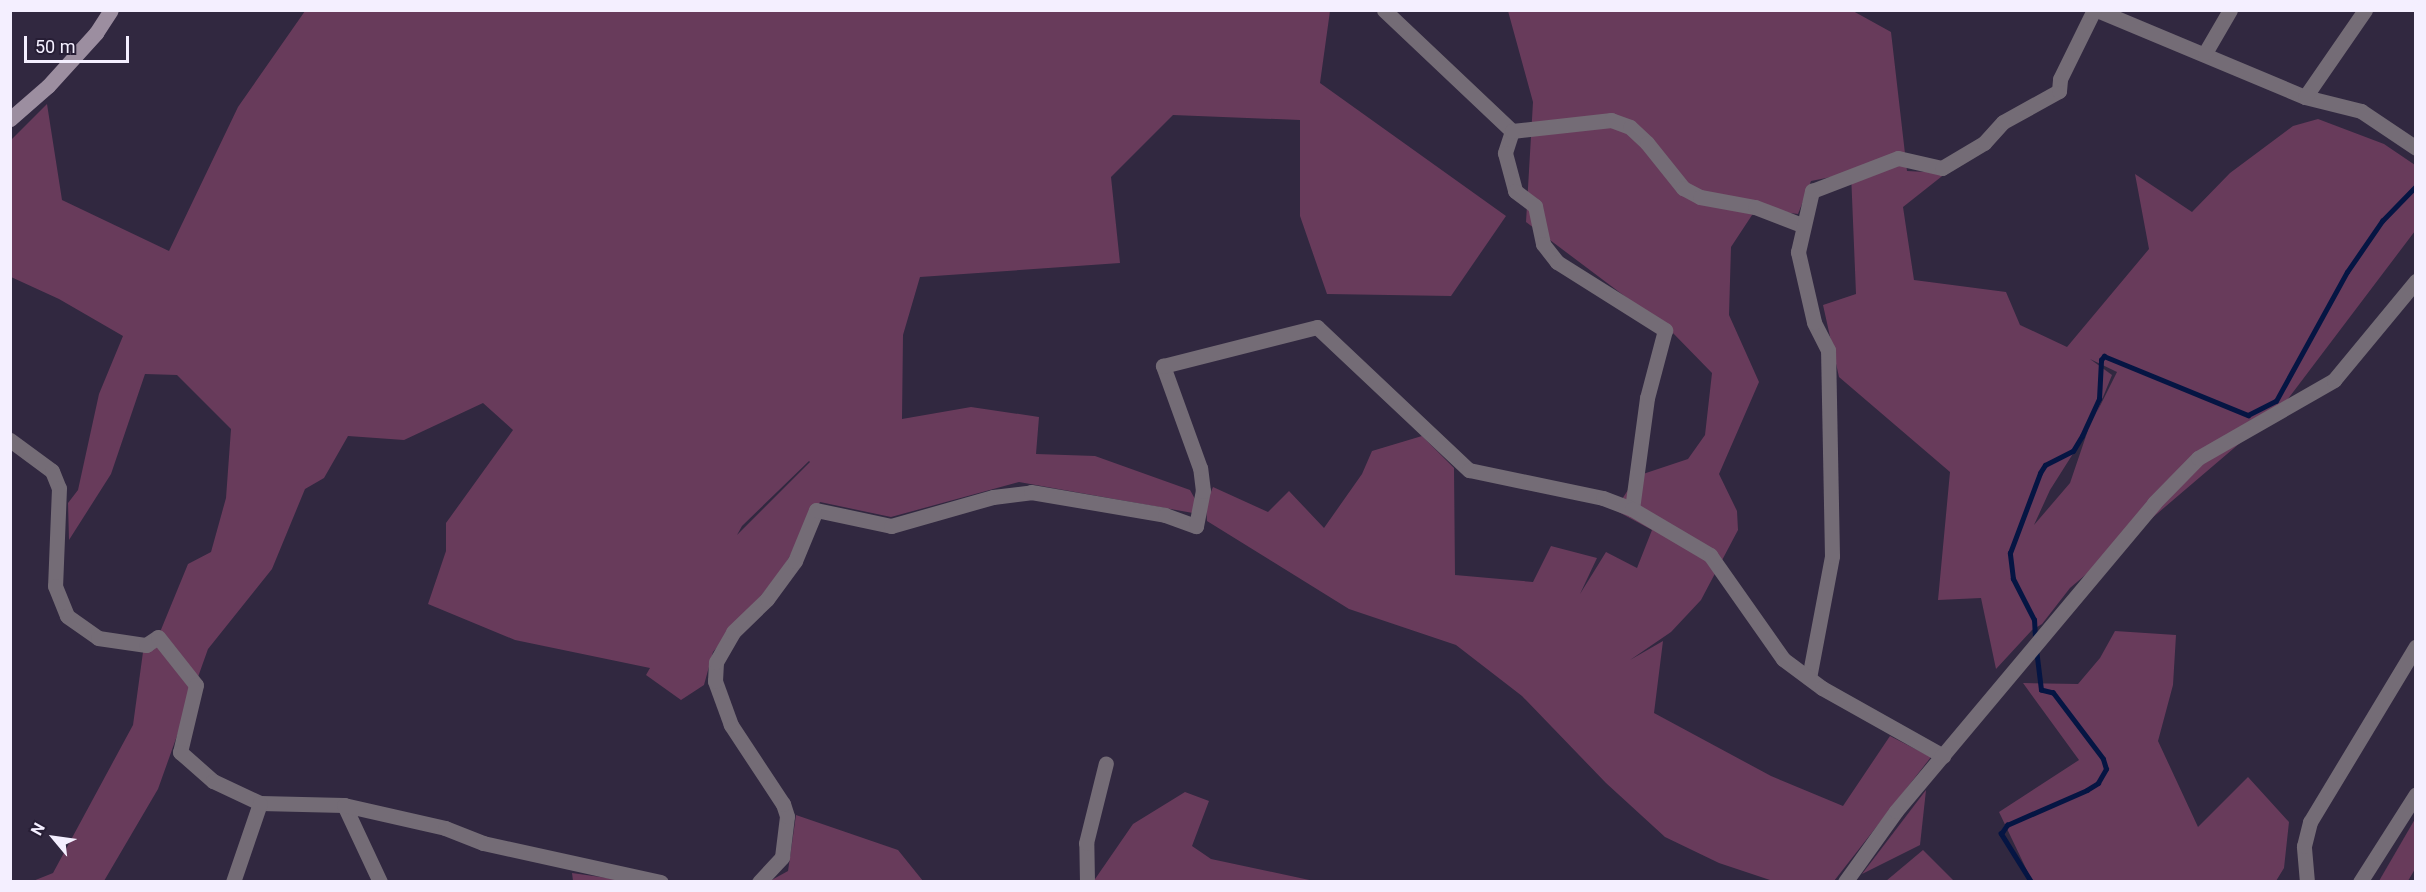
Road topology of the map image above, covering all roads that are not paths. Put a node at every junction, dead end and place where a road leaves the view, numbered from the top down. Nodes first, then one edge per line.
1 (111, 10) edge
2 (1384, 10) edge
3 (2095, 10) edge
4 (2230, 10) edge
5 (2365, 10) edge
6 (2205, 53) junction
7 (2305, 97) junction
8 (10, 119) edge
9 (1512, 131) junction
10 (2415, 148) edge
11 (1802, 225) junction
12 (2415, 281) edge
13 (10, 440) edge
14 (1632, 509) junction
15 (2415, 646) edge
16 (1809, 678) junction
17 (1943, 756) junction
18 (1106, 763) dead end
19 (2415, 794) edge
20 (260, 803) junction
21 (344, 805) junction
22 (233, 882) edge
23 (380, 882) edge
24 (661, 882) edge
25 (759, 882) edge
26 (1087, 882) edge
27 (1845, 882) edge
28 (2307, 882) edge
29 (2360, 882) edge

1 - 8 main road
2 - 9 street
3 - 6 street
3 - 11 street
4 - 6 street
5 - 7 street
6 - 7 street
7 - 10 street
9 - 11 street
9 - 14 street
11 - 16 street
12 - 17 street
13 - 20 street
14 - 16 street
14 - 25 street
15 - 28 street
16 - 17 street
17 - 27 street
18 - 26 street
19 - 29 street
20 - 21 street
20 - 22 street
21 - 23 street
21 - 24 street

